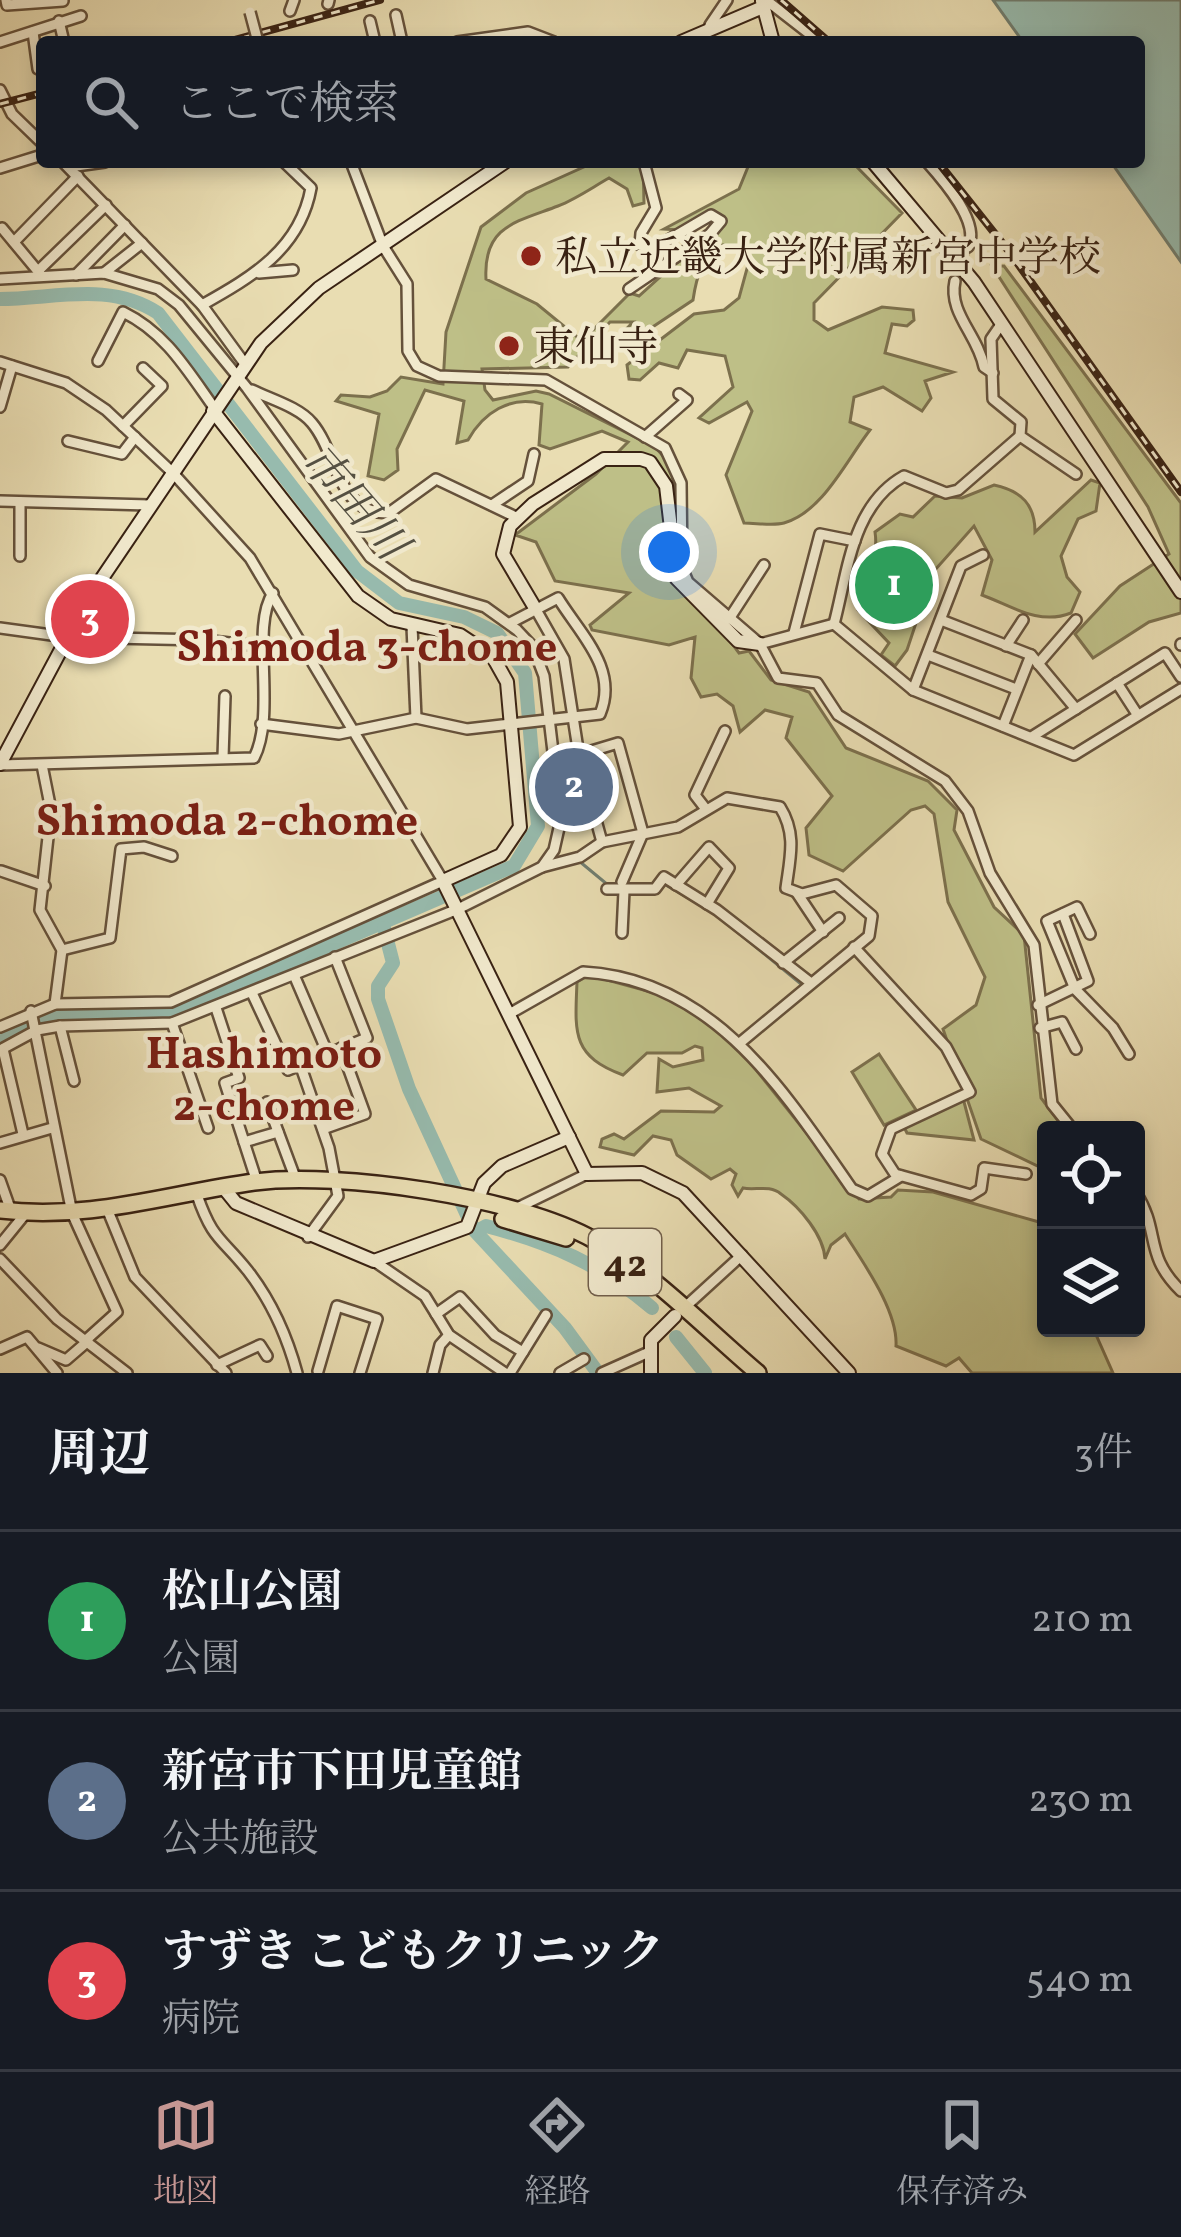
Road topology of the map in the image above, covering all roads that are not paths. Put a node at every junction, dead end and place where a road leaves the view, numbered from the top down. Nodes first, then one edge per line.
1 (6, 0) edge
2 (63, 0) edge
3 (727, 0) edge
4 (29, 2) edge
5 (764, 2) edge
6 (249, 6) edge
7 (396, 15) dead end
8 (81, 16) dead end
9 (62, 20) junction
10 (370, 21) dead end
11 (710, 26) junction
12 (33, 32) junction
13 (63, 36) edge
14 (256, 36) edge
15 (374, 36) edge
16 (401, 36) edge
17 (500, 36) edge
18 (538, 36) edge
19 (694, 36) edge
20 (772, 36) edge
21 (812, 36) edge
22 (0, 41) edge
23 (36, 54) edge
24 (0, 91) edge
25 (6, 115) edge
26 (36, 138) edge
27 (36, 157) edge
28 (0, 168) edge
29 (70, 168) edge
30 (291, 168) edge
31 (353, 168) edge
32 (496, 168) edge
33 (646, 168) edge
34 (878, 168) edge
35 (931, 168) edge
36 (106, 205) junction
37 (125, 225) junction
38 (2, 228) edge
39 (14, 242) junction
40 (142, 243) junction
41 (382, 246) junction
42 (968, 247) tunnel mouth
43 (293, 271) dead end
44 (104, 273) junction
45 (259, 273) junction
46 (40, 274) junction
47 (76, 275) junction
48 (0, 279) edge
49 (955, 281) tunnel mouth
50 (628, 290) dead end
51 (202, 304) junction
52 (1003, 322) junction
53 (98, 361) dead end
54 (0, 362) edge
55 (12, 366) junction
56 (143, 368) dead end
57 (241, 370) junction
58 (993, 373) junction
59 (247, 388) junction
60 (679, 394) dead end
61 (0, 407) edge
62 (214, 410) junction
63 (123, 426) junction
64 (645, 436) junction
65 (1020, 436) junction
66 (135, 437) junction
67 (68, 441) dead end
68 (534, 454) dead end
69 (172, 472) junction
70 (1076, 474) dead end
71 (0, 501) edge
72 (20, 502) junction
73 (148, 505) junction
74 (492, 505) junction
75 (516, 518) junction
76 (855, 541) junction
77 (983, 555) dead end
78 (20, 556) dead end
79 (764, 565) dead end
80 (1181, 592) edge
81 (273, 593) junction
82 (535, 608) junction
83 (729, 619) junction
84 (941, 620) junction
85 (1023, 620) dead end
86 (1076, 620) dead end
87 (510, 623) junction
88 (834, 624) junction
89 (412, 626) junction
90 (0, 628) edge
91 (794, 633) junction
92 (66, 638) junction
93 (760, 644) junction
94 (1006, 646) junction
95 (265, 647) junction
96 (928, 655) junction
97 (1035, 660) junction
98 (1181, 676) edge
99 (1117, 683) junction
100 (1016, 689) junction
101 (1181, 689) edge
102 (913, 691) junction
103 (225, 695) dead end
104 (1076, 709) junction
105 (1137, 714) junction
106 (416, 718) junction
107 (572, 719) junction
108 (550, 722) junction
109 (261, 724) junction
110 (511, 726) junction
111 (1004, 726) junction
112 (349, 730) junction
113 (724, 731) dead end
114 (1033, 736) junction
115 (578, 754) junction
116 (223, 757) junction
117 (0, 765) edge
118 (42, 765) junction
119 (705, 808) junction
120 (643, 833) junction
121 (602, 842) junction
122 (172, 856) dead end
123 (542, 867) junction
124 (2, 871) edge
125 (443, 881) junction
126 (676, 885) junction
127 (44, 886) junction
128 (623, 887) junction
129 (607, 890) dead end
130 (797, 893) junction
131 (707, 904) junction
132 (457, 907) junction
133 (1063, 914) junction
134 (839, 918) dead end
135 (622, 932) dead end
136 (823, 932) junction
137 (1090, 934) dead end
138 (854, 947) junction
139 (62, 950) junction
140 (334, 957) junction
141 (784, 963) junction
142 (294, 975) junction
143 (811, 983) junction
144 (1075, 989) junction
145 (252, 993) junction
146 (56, 1004) junction
147 (1038, 1005) junction
148 (216, 1008) junction
149 (31, 1011) junction
150 (509, 1014) junction
151 (172, 1023) junction
152 (60, 1026) junction
153 (0, 1027) edge
154 (1040, 1028) junction
155 (37, 1030) junction
156 (740, 1042) junction
157 (340, 1048) junction
158 (1, 1049) edge
159 (1076, 1049) dead end
160 (328, 1054) junction
161 (1129, 1054) dead end
162 (301, 1066) junction
163 (74, 1082) dead end
164 (267, 1102) dead end
165 (1066, 1121) edge
166 (52, 1128) junction
167 (208, 1129) dead end
168 (323, 1129) junction
169 (278, 1132) junction
170 (23, 1134) junction
171 (569, 1137) junction
172 (244, 1142) junction
173 (0, 1143) edge
174 (587, 1174) junction
175 (1026, 1174) dead end
176 (901, 1176) junction
177 (0, 1180) edge
178 (296, 1180) junction
179 (257, 1182) junction
180 (336, 1183) junction
181 (223, 1187) junction
182 (197, 1195) junction
183 (1145, 1207) edge
184 (513, 1210) junction
185 (12, 1211) edge
186 (108, 1211) junction
187 (468, 1211) junction
188 (72, 1213) junction
189 (308, 1237) junction
190 (0, 1245) edge
191 (742, 1255) junction
192 (0, 1259) edge
193 (374, 1261) junction
194 (1181, 1273) edge
195 (1177, 1287) edge
196 (679, 1312) junction
197 (436, 1314) junction
198 (546, 1315) dead end
199 (449, 1335) junction
200 (87, 1341) junction
201 (35, 1346) junction
202 (0, 1349) edge
203 (523, 1352) junction
204 (649, 1352) junction
205 (267, 1356) dead end
206 (584, 1359) dead end
207 (222, 1369) edge
208 (296, 1371) edge
209 (320, 1372) edge
210 (602, 1372) edge
211 (57, 1373) edge
212 (127, 1373) edge
213 (360, 1373) edge
214 (433, 1373) edge
215 (507, 1373) edge
216 (560, 1373) edge
217 (651, 1373) edge
218 (742, 1373) edge
219 (758, 1373) edge
220 (849, 1373) edge

1 - 4 street
2 - 4 street
2 - 9 street
3 - 11 street
5 - 11 street
5 - 20 street
5 - 21 street
6 - 14 street, bridge
7 - 16 street
8 - 9 street
9 - 12 street
9 - 13 street
10 - 15 street
11 - 19 street
12 - 22 street
12 - 23 street
17 - 18 street
24 - 25 street
25 - 26 street
27 - 28 street
29 - 36 street
29 - 39 street
30 - 45 street
31 - 41 street
32 - 41 street
33 - 50 street
34 - 52 street
35 - 42 street
36 - 37 street
36 - 46 street
37 - 40 street
37 - 47 street
38 - 39 street
39 - 46 street
40 - 44 street
40 - 51 street
41 - 57 street
41 - 64 street
43 - 45 street
44 - 47 street
44 - 57 street
45 - 51 street
46 - 47 street
46 - 48 street
49 - 58 street
51 - 57 street
52 - 58 street
52 - 80 street
53 - 62 street
54 - 55 street
55 - 61 street
55 - 63 street
56 - 63 street
57 - 59 street
57 - 62 street
58 - 65 street
59 - 74 street
59 - 87 street
60 - 64 street
62 - 69 street
62 - 89 street
63 - 66 street
64 - 83 street
65 - 70 street
65 - 76 street
66 - 67 street
66 - 69 street
68 - 74 street
69 - 73 street
69 - 81 street
71 - 72 street
72 - 73 street
72 - 78 street
73 - 92 street
74 - 75 street
75 - 82 street
75 - 93 street
76 - 88 street
76 - 91 street
77 - 84 street
79 - 83 street
81 - 95 street
81 - 112 street
82 - 87 street
82 - 107 street
82 - 107 street
83 - 93 street
84 - 94 street
84 - 96 street
85 - 94 street
86 - 97 street
87 - 108 street
88 - 91 street
88 - 102 street
89 - 106 street
89 - 110 street
90 - 92 street
91 - 93 street
92 - 95 street
92 - 117 street
93 - 147 street
94 - 97 street
95 - 109 street
96 - 100 street
96 - 102 street
97 - 100 street
97 - 104 street
98 - 99 street
99 - 104 street
99 - 105 street
100 - 111 street
101 - 105 street
102 - 111 street
103 - 116 street
104 - 114 street
105 - 114 street
106 - 110 street
106 - 112 street
107 - 108 street
107 - 115 street
108 - 110 street
108 - 123 street
109 - 112 street
109 - 116 street
110 - 125 street
111 - 114 street
112 - 125 street
113 - 119 street
115 - 120 street
115 - 121 street
116 - 118 street
117 - 118 street
118 - 127 street
119 - 120 street
119 - 130 street
120 - 121 street
120 - 128 street
121 - 123 street
122 - 139 street
123 - 132 street
124 - 127 street
125 - 132 street
125 - 146 street
126 - 128 street
126 - 131 street
126 - 131 street
127 - 139 street
128 - 129 street
128 - 135 street
130 - 136 street
130 - 138 street
131 - 141 street
132 - 140 street
132 - 150 street
133 - 137 street
133 - 144 street
133 - 144 street
134 - 136 street
136 - 141 street
138 - 143 street
138 - 176 street
139 - 146 street
140 - 142 street
140 - 157 street
141 - 143 street
142 - 145 street
142 - 160 street
143 - 156 street
144 - 147 street
144 - 161 street
145 - 148 street
145 - 162 street
146 - 149 street
147 - 154 street
148 - 151 street
148 - 172 street
149 - 153 street
149 - 155 street
150 - 156 street
150 - 171 street
151 - 152 street
151 - 167 street
152 - 155 street
152 - 163 street
154 - 159 street
154 - 165 street
155 - 158 street
155 - 166 street
156 - 176 street
157 - 160 street
157 - 168 street
158 - 170 street
160 - 162 street
162 - 168 street
164 - 169 street
166 - 170 street
166 - 188 street
168 - 180 street
169 - 172 street
169 - 178 street
170 - 173 street
171 - 174 street
171 - 187 street
172 - 179 street
174 - 184 street
174 - 191 street
175 - 176 street
177 - 185 street
178 - 179 highway, 42
178 - 180 highway, 42
179 - 181 highway, 42
180 - 187 highway, 42
180 - 189 street
181 - 182 highway, 42
181 - 189 street
182 - 186 highway, 42
182 - 208 street
183 - 195 street
184 - 187 highway, 42
184 - 196 highway, 42
185 - 188 highway, 42
185 - 190 street
186 - 188 highway, 42
186 - 207 street
187 - 193 street
187 - 196 highway, 42
188 - 200 street
189 - 193 street
191 - 196 street
191 - 220 street
192 - 200 street
193 - 197 street
194 - 195 street
196 - 204 street
196 - 218 highway, 42
196 - 219 highway, 42
197 - 199 street
197 - 203 street
198 - 203 street
199 - 214 street
199 - 215 street
200 - 201 street
200 - 212 street
201 - 202 street
201 - 211 street
203 - 215 street
204 - 210 street
204 - 217 street
205 - 207 street
206 - 216 street
208 - 209 street
209 - 213 street

